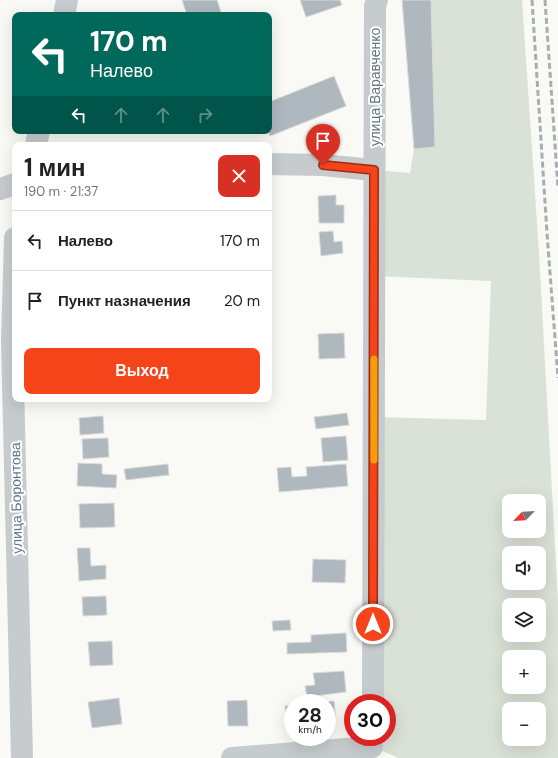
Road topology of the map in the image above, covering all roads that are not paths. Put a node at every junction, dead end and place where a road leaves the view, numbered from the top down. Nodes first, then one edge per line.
1 (67, 0) edge
2 (375, 2) edge
3 (65, 12) edge
4 (272, 164) edge
5 (374, 170) junction
6 (12, 185) edge
7 (0, 189) edge
8 (13, 402) edge
9 (373, 694) edge
10 (373, 747) edge
11 (22, 758) edge
12 (232, 758) edge

1 - 3 street
2 - 5 street, улица Варавченко
4 - 5 street
5 - 9 street, улица Варавченко
6 - 7 street
8 - 11 street, улица Боронтова
10 - 12 street

